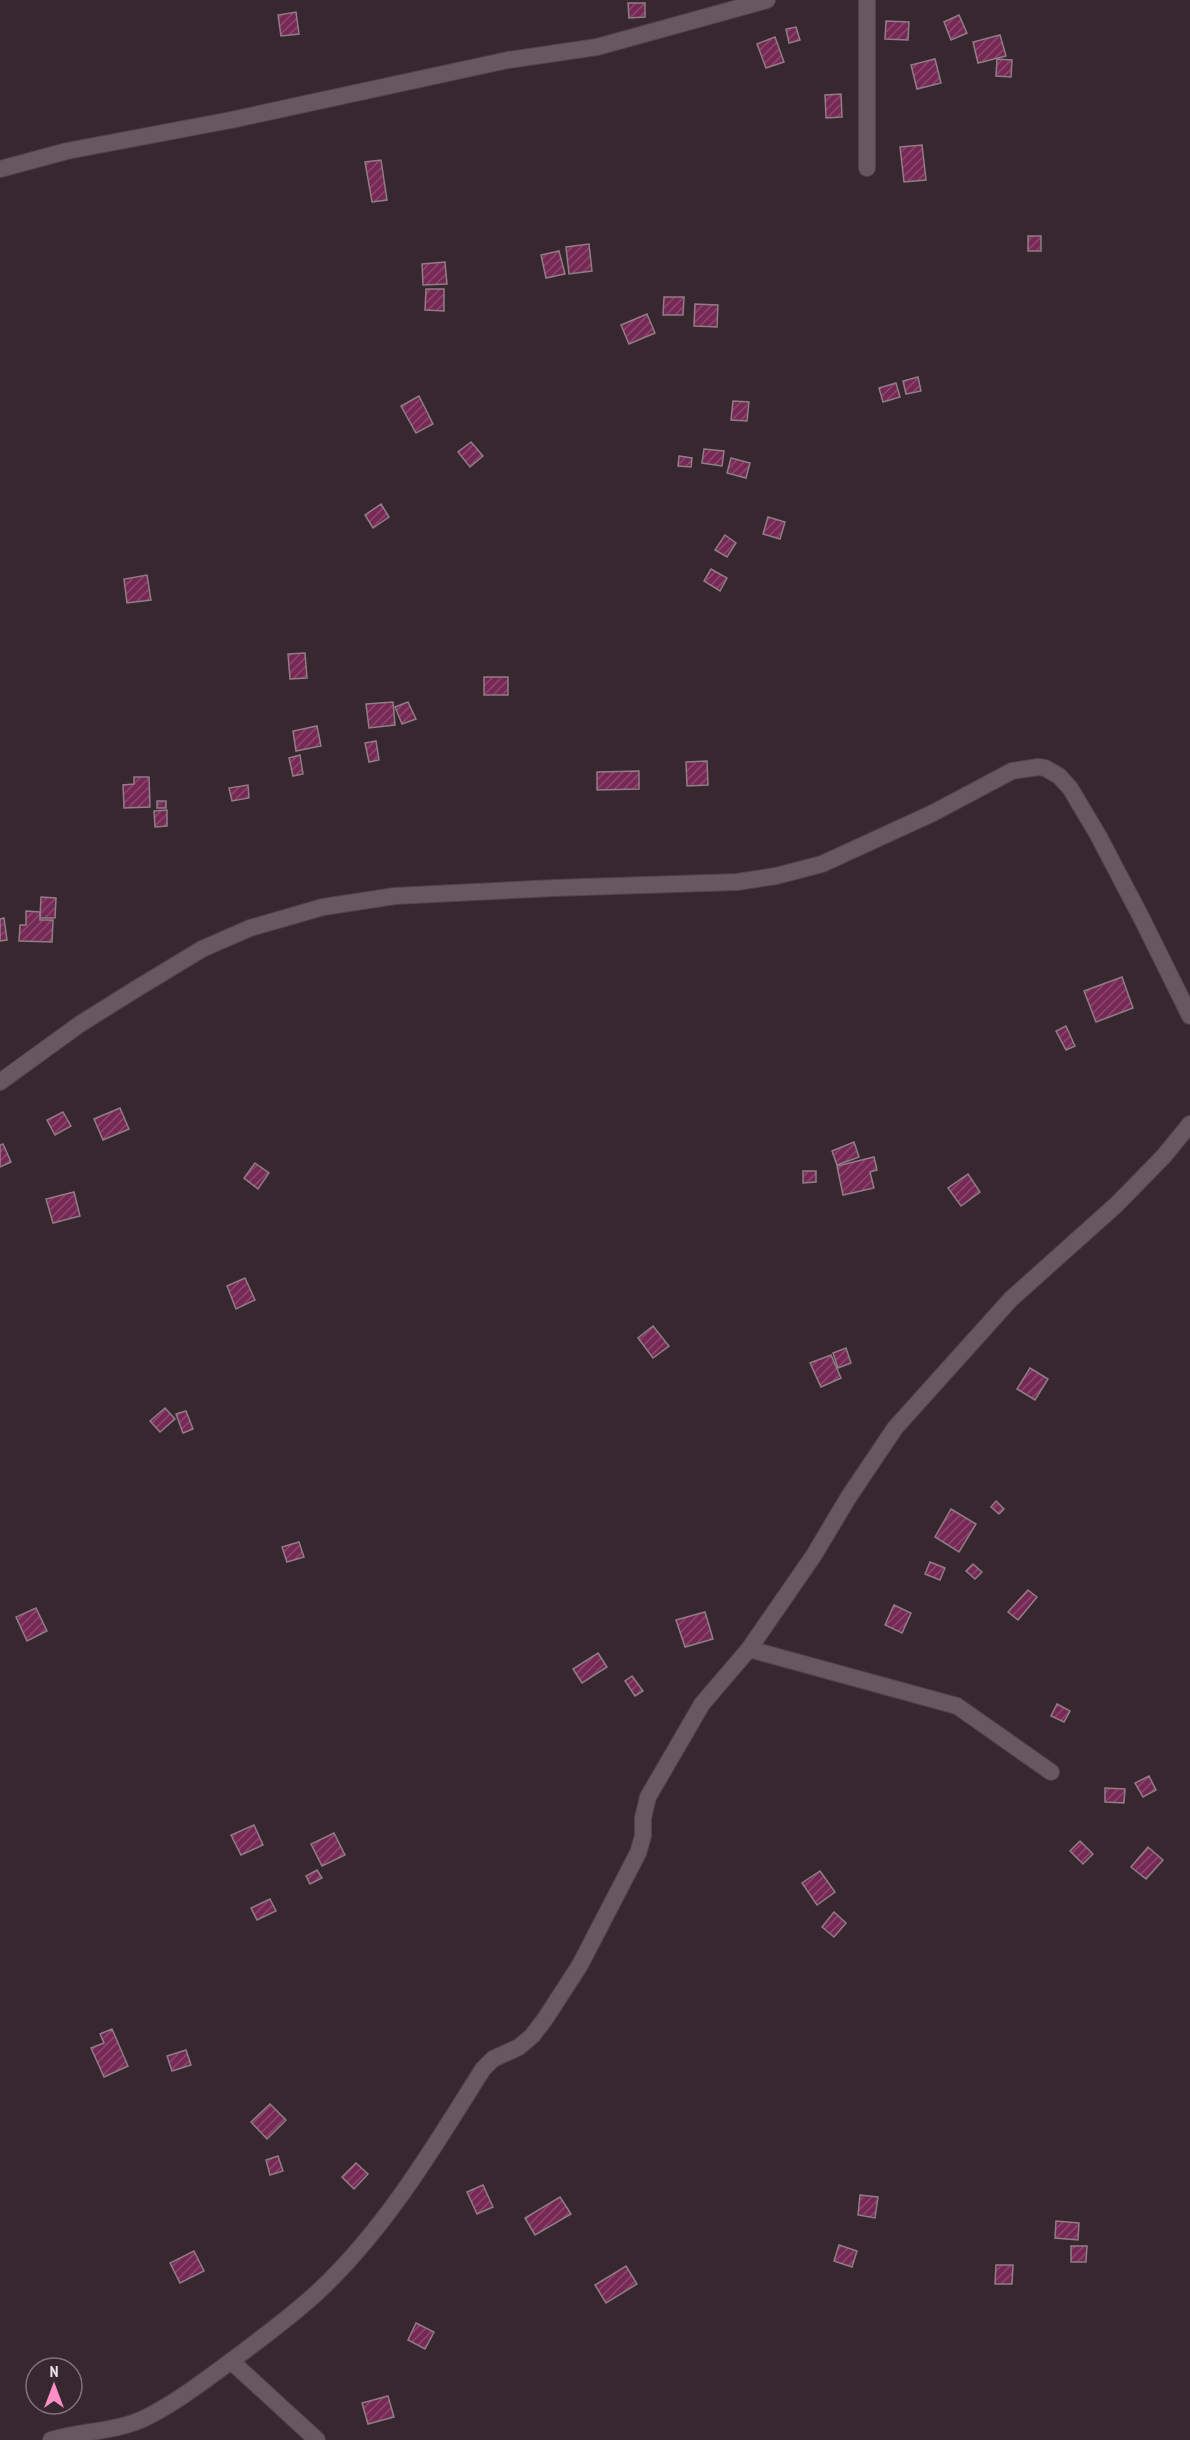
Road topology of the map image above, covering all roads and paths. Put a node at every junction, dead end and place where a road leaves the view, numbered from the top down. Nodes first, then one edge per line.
1 (767, 0) edge
2 (867, 0) edge
3 (867, 168) dead end
4 (0, 169) edge
5 (1190, 1016) edge
6 (0, 1082) edge
7 (1190, 1124) edge
8 (749, 1649) junction
9 (1051, 1772) dead end
10 (231, 2361) junction
11 (51, 2440) edge
12 (317, 2440) edge

1 - 4 street
2 - 3 street
5 - 6 street
7 - 8 street
8 - 9 street
8 - 10 street
10 - 11 street
10 - 12 street

